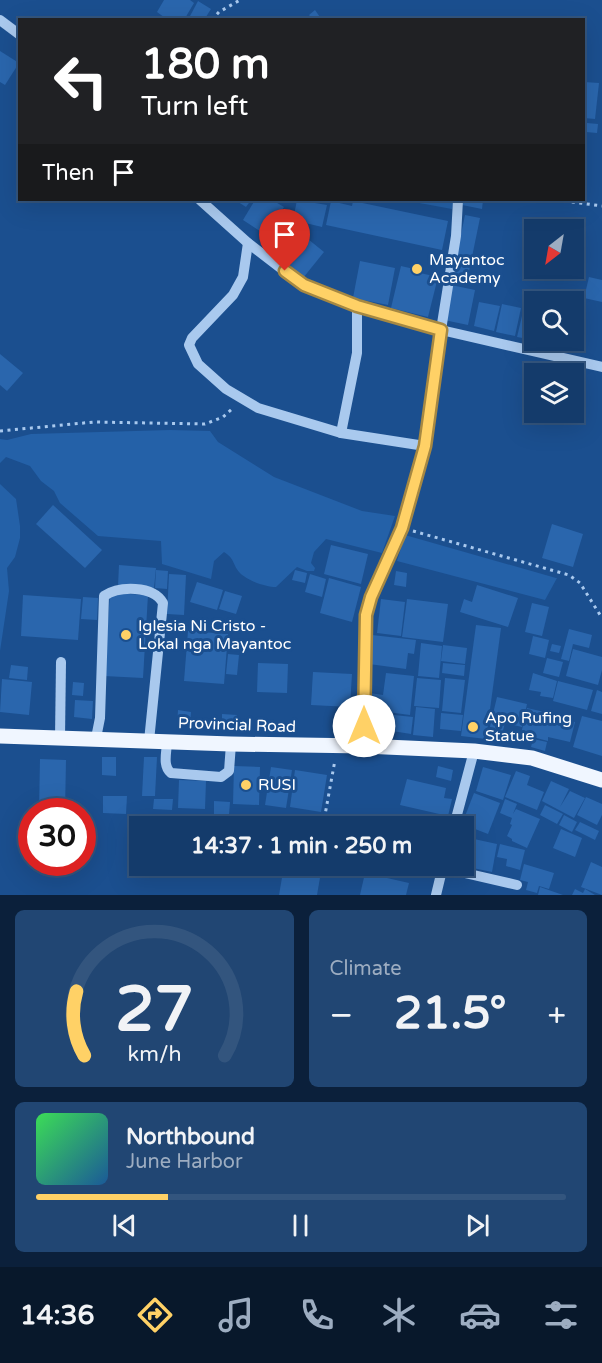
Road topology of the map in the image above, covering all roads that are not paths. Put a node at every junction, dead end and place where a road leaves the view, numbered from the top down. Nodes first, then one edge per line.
1 (0, 20) edge
2 (18, 34) edge
3 (201, 201) edge
4 (458, 201) edge
5 (248, 243) junction
6 (357, 306) junction
7 (441, 330) junction
8 (602, 367) edge
9 (341, 433) junction
10 (425, 446) junction
11 (61, 662) dead end
12 (0, 736) edge
13 (60, 737) junction
14 (96, 738) junction
15 (149, 741) junction
16 (167, 741) junction
17 (231, 744) junction
18 (364, 746) junction
19 (474, 751) junction
20 (602, 780) edge
21 (457, 816) edge
22 (474, 875) edge
23 (440, 876) edge
24 (517, 885) dead end
25 (435, 895) edge

1 - 2 street
3 - 5 street
4 - 7 street
5 - 6 street
5 - 9 street
6 - 7 street
6 - 9 street
7 - 8 street
7 - 10 street
9 - 10 street
10 - 18 street
11 - 13 street
12 - 13 main road, Provincial Road
13 - 14 main road, Provincial Road
14 - 15 main road, Provincial Road
14 - 15 street
15 - 16 main road, Provincial Road
16 - 17 main road, Provincial Road
16 - 17 street
17 - 18 main road, Provincial Road
18 - 19 main road, Provincial Road
19 - 20 main road, Provincial Road
19 - 21 street
22 - 24 street
23 - 25 street

